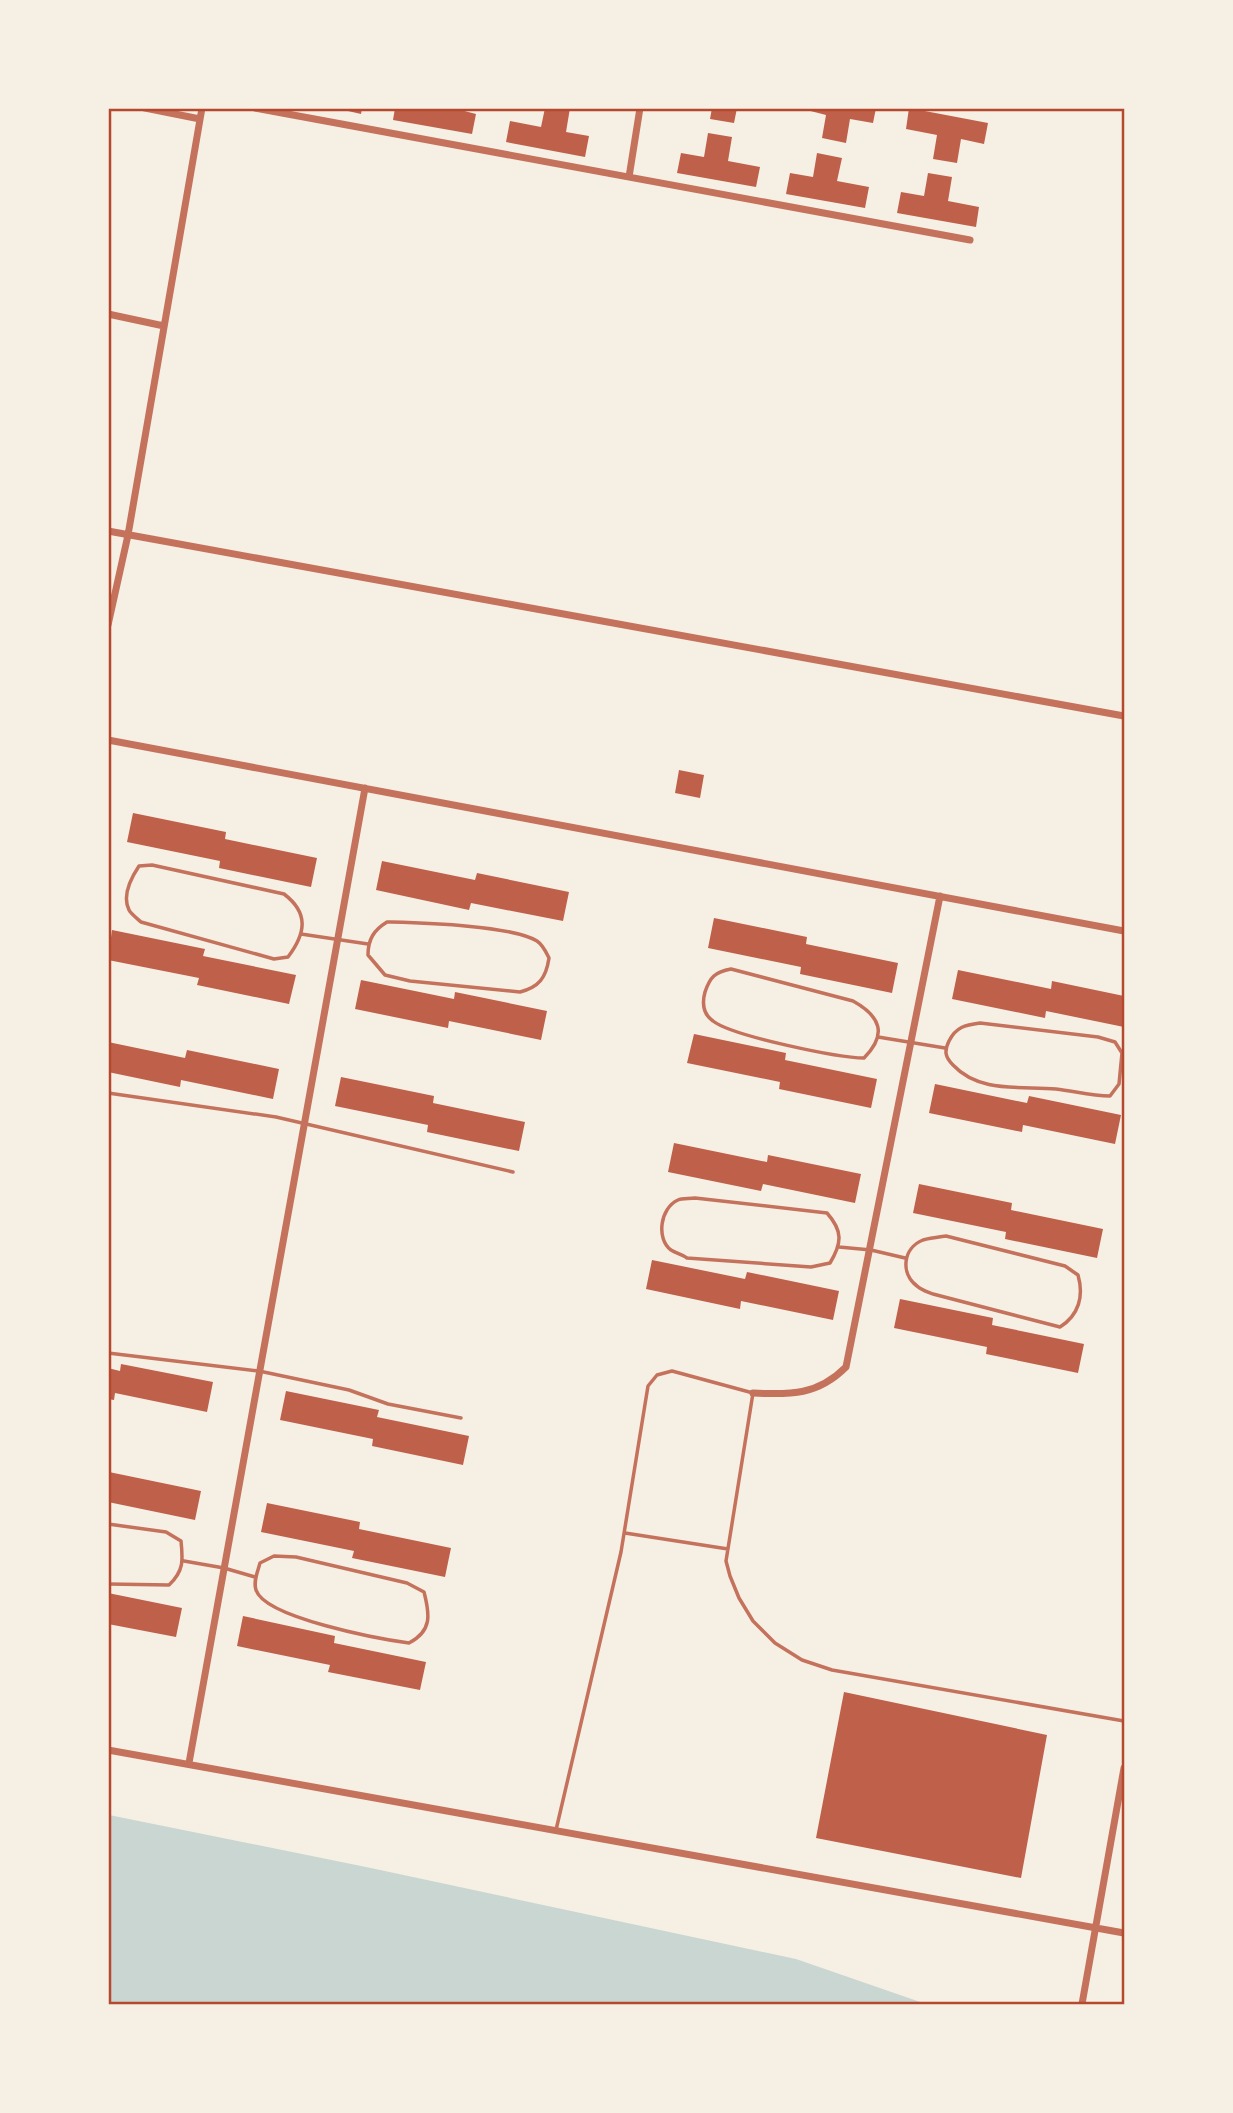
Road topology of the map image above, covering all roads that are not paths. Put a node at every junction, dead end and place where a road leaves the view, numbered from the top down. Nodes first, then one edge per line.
1 (145, 108) edge
2 (202, 108) edge
3 (255, 108) edge
4 (640, 108) edge
5 (200, 119) junction
6 (629, 177) junction
7 (970, 240) dead end
8 (108, 314) edge
9 (164, 326) junction
10 (108, 531) edge
11 (128, 535) junction
12 (108, 625) edge
13 (1125, 716) edge
14 (108, 740) edge
15 (365, 788) junction
16 (940, 896) junction
17 (1125, 930) edge
18 (301, 933) junction
19 (336, 940) junction
20 (368, 944) junction
21 (878, 1037) junction
22 (911, 1042) junction
23 (945, 1048) junction
24 (108, 1093) edge
25 (304, 1123) junction
26 (513, 1172) dead end
27 (839, 1247) junction
28 (871, 1250) junction
29 (905, 1258) junction
30 (108, 1353) edge
31 (260, 1371) junction
32 (753, 1393) junction
33 (461, 1418) dead end
34 (108, 1524) edge
35 (625, 1533) junction
36 (729, 1549) junction
37 (184, 1562) junction
38 (224, 1568) junction
39 (255, 1577) junction
40 (108, 1584) edge
41 (1125, 1721) edge
42 (108, 1750) edge
43 (189, 1763) junction
44 (1125, 1768) edge
45 (556, 1832) junction
46 (1097, 1927) junction
47 (1125, 1933) edge
48 (1082, 2004) edge

1 - 5 street
2 - 5 street
3 - 6 street
4 - 6 street
5 - 9 street
6 - 7 street
8 - 9 street
9 - 11 street
10 - 11 street
11 - 12 street
11 - 13 street
14 - 15 street
15 - 16 street
15 - 19 street
16 - 17 street
16 - 22 street
18 - 18 lane
18 - 19 lane
19 - 20 lane
19 - 25 street
20 - 20 lane
21 - 21 lane
21 - 22 lane
22 - 23 lane
22 - 28 street
23 - 23 lane
24 - 25 lane
25 - 26 lane
25 - 31 street
27 - 27 lane
27 - 28 lane
28 - 29 lane
28 - 32 street
29 - 29 lane
30 - 31 lane
31 - 33 lane
31 - 38 street
32 - 35 lane
32 - 36 lane
34 - 37 lane
35 - 36 lane
35 - 45 lane
36 - 41 lane
37 - 38 lane
37 - 40 lane
38 - 39 lane
38 - 43 street
39 - 39 lane
42 - 43 street
43 - 45 street
44 - 46 street
45 - 46 street
46 - 47 street
46 - 48 street

